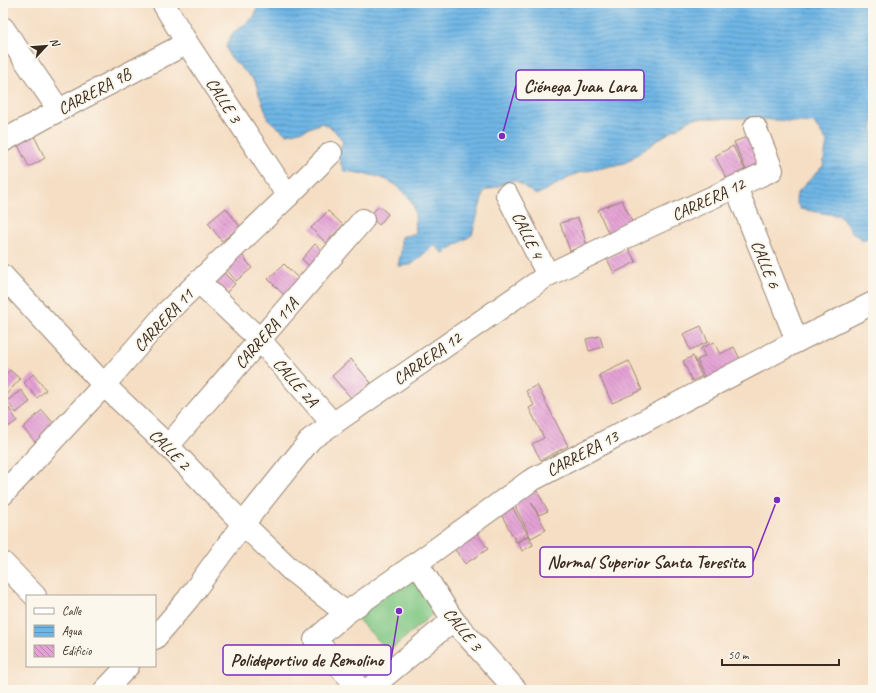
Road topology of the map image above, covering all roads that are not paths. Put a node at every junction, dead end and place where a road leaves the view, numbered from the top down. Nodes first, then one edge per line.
1 (163, 3) edge
2 (3, 28) edge
3 (187, 43) junction
4 (59, 110) junction
5 (755, 127) dead end
6 (3, 141) edge
7 (331, 153) dead end
8 (736, 187) junction
9 (508, 194) dead end
10 (288, 196) junction
11 (363, 220) dead end
12 (548, 275) junction
13 (3, 276) edge
14 (199, 282) junction
15 (873, 303) edge
16 (260, 340) junction
17 (797, 341) junction
18 (104, 385) junction
19 (333, 424) junction
20 (168, 446) junction
21 (3, 494) edge
22 (243, 524) junction
23 (417, 563) junction
24 (6, 572) edge
25 (34, 595) edge
26 (346, 613) junction
27 (453, 620) junction
28 (156, 637) edge
29 (361, 690) edge
30 (368, 690) edge
31 (516, 690) edge

1 - 3 street, CALLE 3
2 - 4 street
3 - 4 street, CARRERA 9B
3 - 10 street, CALLE 3
4 - 6 street, CARRERA 9B
5 - 8 street, CARRERA 12
7 - 10 street, CARRERA 11
8 - 12 street, CARRERA 12
8 - 17 street, CALLE 6
9 - 12 street, CALLE 4
10 - 14 street, CARRERA 11
11 - 16 street, CARRERA 11A
12 - 19 street, CARRERA 12
13 - 18 street, CALLE 2
14 - 16 street, CALLE 2A
14 - 18 street, CARRERA 11
15 - 17 street, CARRERA 13
16 - 19 street, CALLE 2A
16 - 20 street, CARRERA 11A
17 - 23 street, CARRERA 13
18 - 20 street, CALLE 2
18 - 21 street, CARRERA 11
19 - 22 street, CARRERA 12
20 - 22 street, CALLE 2
22 - 26 street, CALLE 2
22 - 28 street, CARRERA 12
23 - 26 street, CARRERA 13
23 - 27 street, CALLE 3
24 - 25 street
26 - 29 street, CARRERA 13
27 - 30 street
27 - 31 street, CALLE 3

